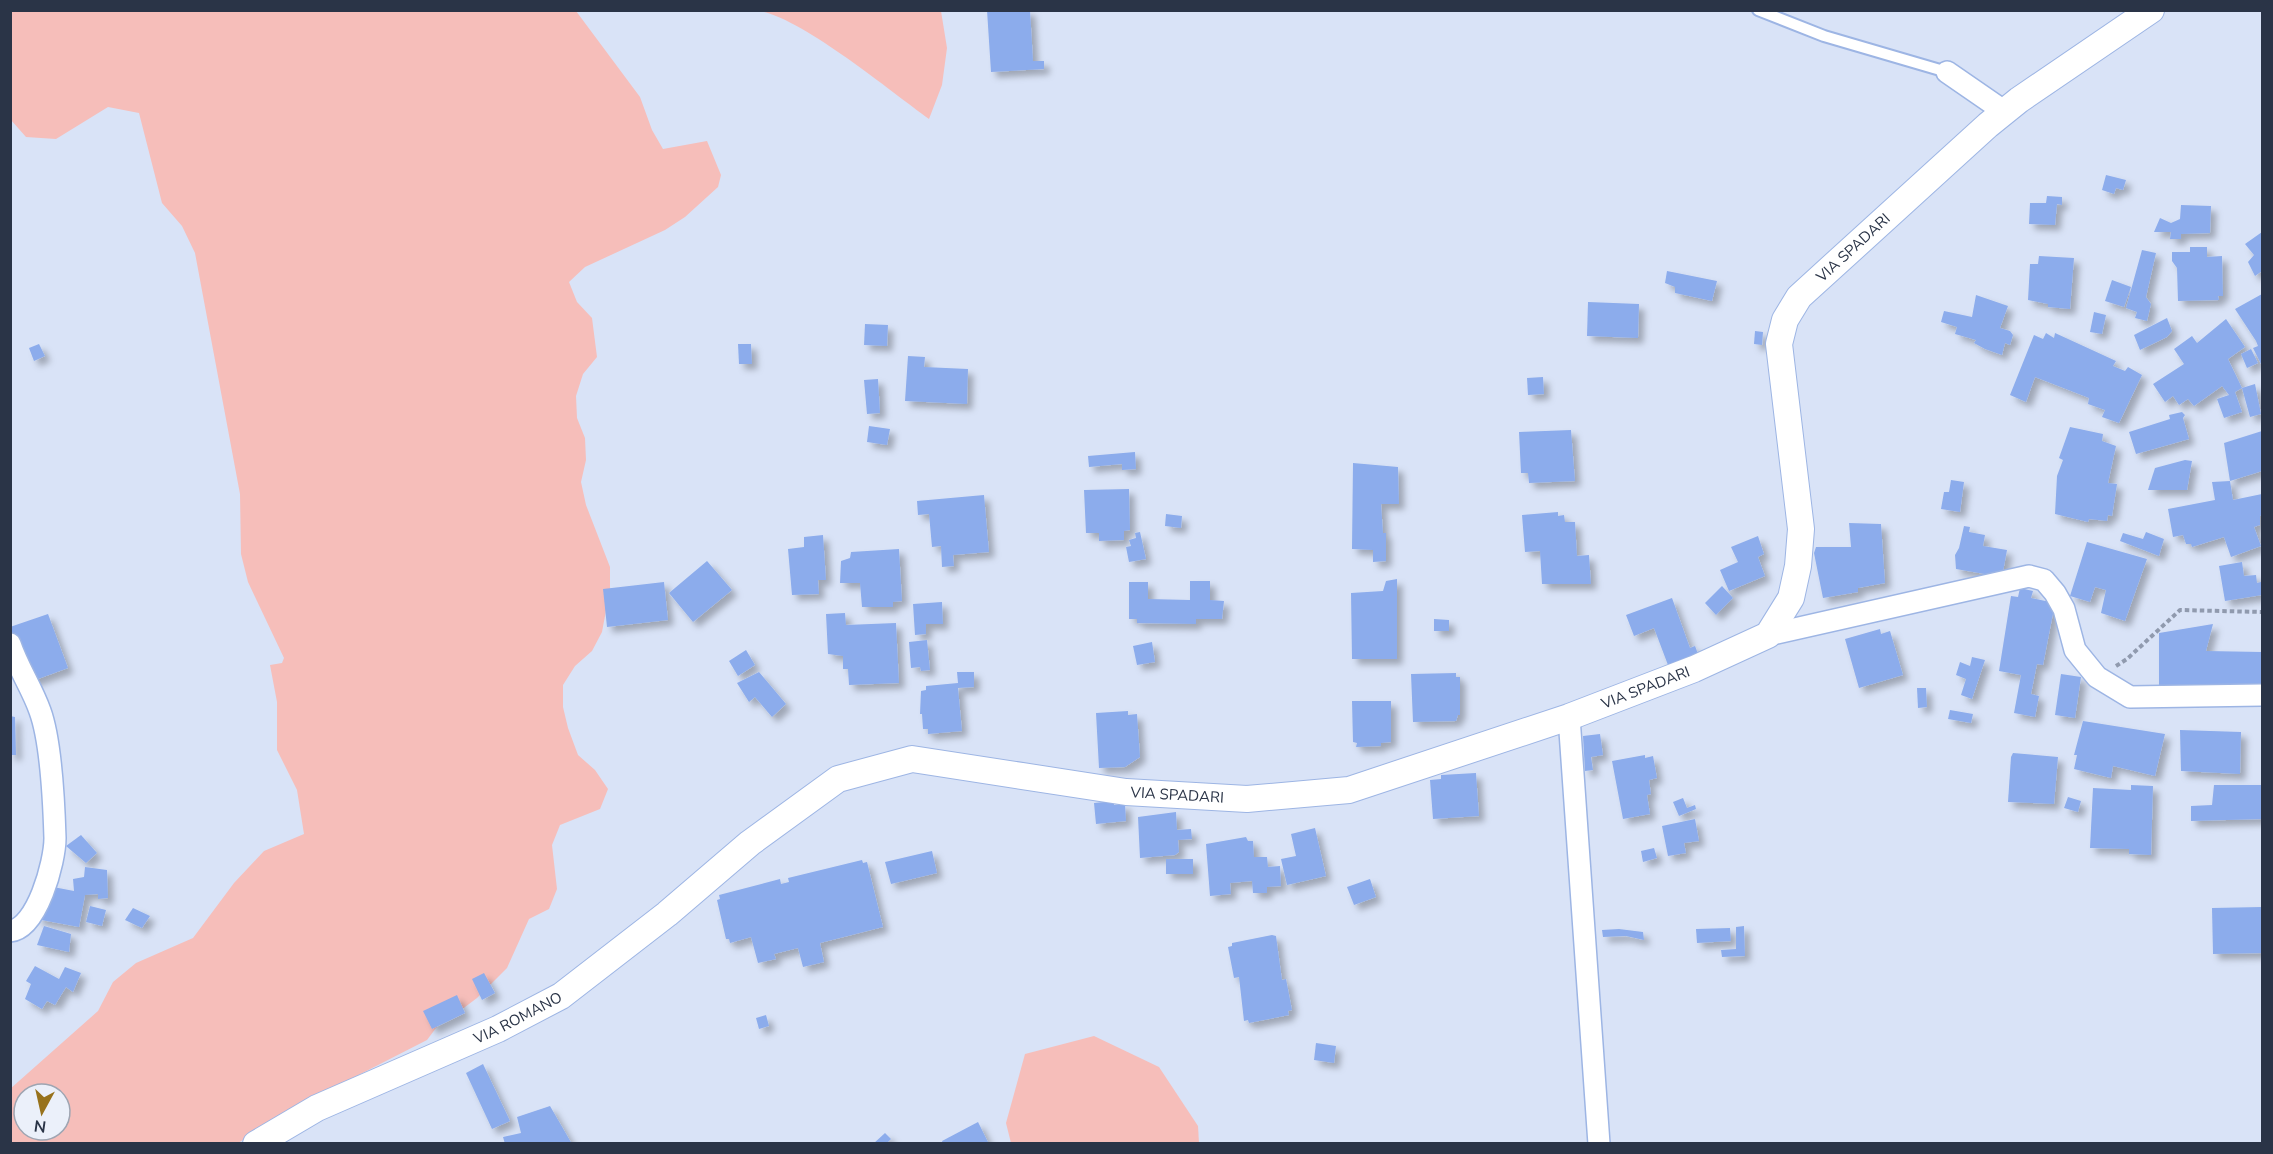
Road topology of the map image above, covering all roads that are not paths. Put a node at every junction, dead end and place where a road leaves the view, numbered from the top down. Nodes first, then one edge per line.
1 (1758, 10) edge
2 (2151, 10) edge
3 (1947, 72) joint
4 (2005, 112) junction
5 (1768, 635) junction
6 (10, 644) edge
7 (2262, 695) edge
8 (1569, 717) junction
9 (750, 843) joint
10 (10, 932) edge
11 (256, 1143) edge
12 (1599, 1143) edge

1 - 3 lane
2 - 4 street, VIA SPADARI
3 - 4 street
4 - 5 street, VIA SPADARI
5 - 7 street
5 - 8 street, VIA SPADARI
6 - 10 street
8 - 9 street, VIA SPADARI
8 - 12 street
9 - 11 street, VIA ROMANO

